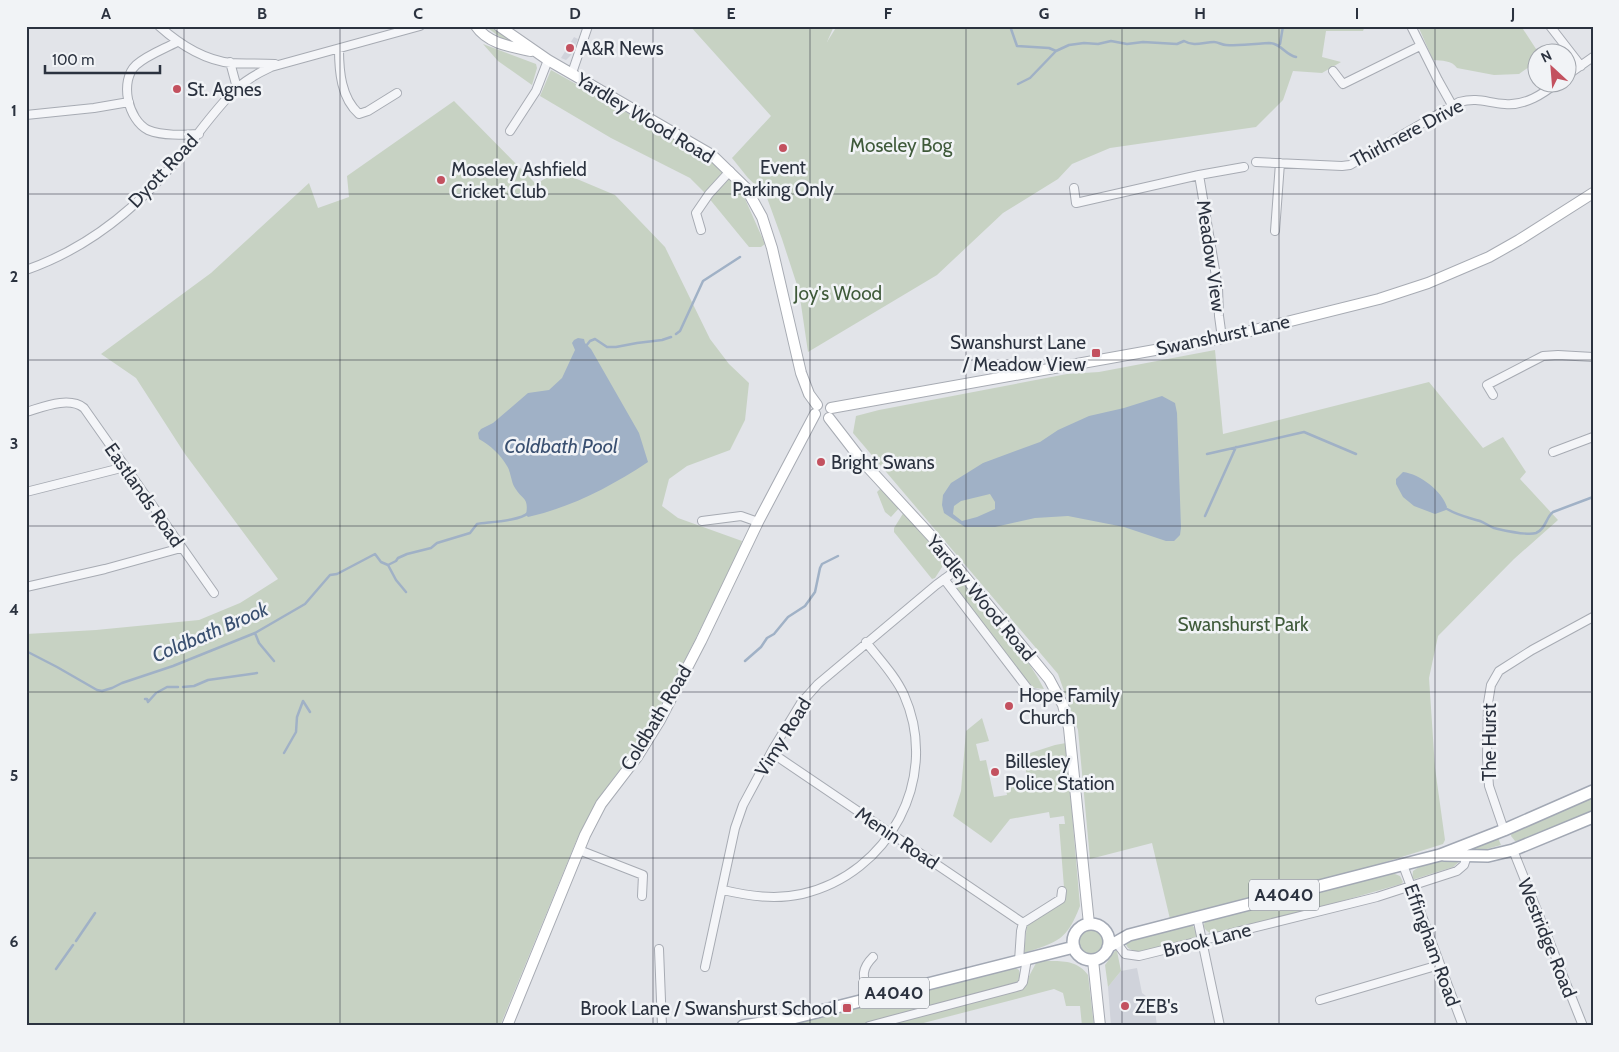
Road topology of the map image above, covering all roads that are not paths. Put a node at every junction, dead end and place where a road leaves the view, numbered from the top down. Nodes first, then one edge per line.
1 (159, 26) edge
2 (420, 26) edge
3 (476, 26) edge
4 (499, 26) edge
5 (588, 26) edge
6 (1411, 26) edge
7 (1550, 26) edge
8 (177, 42) junction
9 (1420, 46) junction
10 (338, 49) junction
11 (535, 52) junction
12 (1593, 57) edge
13 (548, 60) junction
14 (230, 62) junction
15 (278, 64) junction
16 (1581, 66) junction
17 (1576, 69) edge
18 (1333, 71) dead end
19 (572, 73) junction
20 (237, 88) junction
21 (1545, 92) edge
22 (396, 93) dead end
23 (129, 102) junction
24 (1452, 105) junction
25 (26, 115) edge
26 (510, 131) dead end
27 (198, 134) junction
28 (1256, 162) dead end
29 (1280, 163) junction
30 (1244, 167) dead end
31 (730, 171) junction
32 (1199, 175) junction
33 (1074, 188) dead end
34 (1593, 193) edge
35 (701, 230) dead end
36 (1275, 231) dead end
37 (26, 270) edge
38 (1222, 338) junction
39 (1593, 357) edge
40 (1493, 395) dead end
41 (816, 410) junction
42 (26, 412) edge
43 (830, 413) junction
44 (1593, 436) edge
45 (1553, 452) dead end
46 (124, 467) junction
47 (26, 492) edge
48 (702, 521) dead end
49 (758, 522) junction
50 (181, 548) junction
51 (958, 568) junction
52 (944, 579) junction
53 (26, 587) edge
54 (214, 593) dead end
55 (1593, 617) edge
56 (866, 642) junction
57 (1037, 694) dead end
58 (772, 753) junction
59 (1593, 791) edge
60 (1589, 820) edge
61 (1504, 830) junction
62 (892, 834) junction
63 (579, 850) junction
64 (1512, 850) junction
65 (1440, 855) junction
66 (1467, 856) junction
67 (1402, 865) junction
68 (1410, 886) junction
69 (723, 890) junction
70 (1062, 891) dead end
71 (642, 896) dead end
72 (1197, 917) junction
73 (1023, 923) junction
74 (1089, 924) junction
75 (1105, 931) junction
76 (1129, 935) junction
77 (1203, 942) junction
78 (1112, 945) junction
79 (1074, 946) junction
80 (659, 949) dead end
81 (873, 957) dead end
82 (1023, 960) junction
83 (1093, 960) junction
84 (1439, 965) junction
85 (705, 967) dead end
86 (869, 999) junction
87 (1320, 1000) dead end
88 (793, 1022) edge
89 (507, 1026) edge
90 (662, 1026) edge
91 (743, 1026) edge
92 (869, 1026) edge
93 (1100, 1026) edge
94 (1220, 1026) edge
95 (1462, 1026) edge
96 (1583, 1026) edge

1 - 8 street
2 - 10 street
3 - 11 main road, Yardley Wood Road
4 - 11 main road, Yardley Wood Road
5 - 19 street
6 - 9 street
7 - 16 street
8 - 14 street
8 - 23 street
9 - 18 street
9 - 24 street
10 - 15 street
10 - 22 street
11 - 13 main road, Yardley Wood Road
12 - 16 street
13 - 19 main road, Yardley Wood Road
13 - 26 street
14 - 15 street
14 - 20 street
15 - 20 street, Dyott Road
16 - 17 street
19 - 31 main road, Yardley Wood Road
20 - 27 street, Dyott Road
21 - 24 street, Thirlmere Drive
23 - 25 street
23 - 27 street
24 - 29 street, Thirlmere Drive
27 - 37 street, Dyott Road
28 - 29 street, Thirlmere Drive
29 - 36 street
30 - 32 street, Meadow View
31 - 35 street
31 - 41 main road, Yardley Wood Road
32 - 33 street, Meadow View
32 - 38 street, Meadow View
34 - 38 main road, Swanshurst Lane
38 - 43 main road, Swanshurst Lane
39 - 40 street
41 - 43 main road
41 - 43 main road
41 - 49 main road, Coldbath Road
42 - 46 street, Eastlands Road
43 - 51 main road, Yardley Wood Road
44 - 45 street
46 - 47 street
46 - 50 street, Eastlands Road
48 - 49 street
49 - 63 main road, Coldbath Road
50 - 53 street
50 - 54 street, Eastlands Road
51 - 52 street, Vimy Road
51 - 74 main road, Yardley Wood Road
52 - 56 street, Vimy Road
52 - 57 street, Yardley Wood Road
55 - 61 street, The Hurst
56 - 58 street, Vimy Road
56 - 62 street
58 - 62 street, Menin Road
58 - 69 street, Vimy Road
59 - 61 main road, Brook Lane / A4040
60 - 64 main road, Brook Lane / A4040
61 - 64 main road
61 - 65 main road, Brook Lane / A4040
62 - 69 street
62 - 73 street, Menin Road
63 - 71 street
63 - 89 main road, Coldbath Road
64 - 66 main road, Brook Lane / A4040
64 - 96 street, Westridge Road
65 - 66 main road, Brook Lane / A4040
65 - 67 main road, Brook Lane / A4040
66 - 68 street, Brook Lane
67 - 68 street, Effingham Road
67 - 72 main road, Brook Lane / A4040
68 - 77 street, Brook Lane
68 - 84 street, Effingham Road
69 - 85 street, Vimy Road
70 - 73 street
72 - 76 main road, Brook Lane / A4040
72 - 77 street
73 - 82 street
74 - 75 main road
74 - 79 main road
75 - 76 main road, Brook Lane / A4040
75 - 78 main road
76 - 78 main road, Brook Lane / A4040
77 - 78 street, Brook Lane
77 - 94 street
78 - 83 main road
79 - 82 main road, A4040
79 - 83 main road
80 - 90 street
81 - 86 street
82 - 86 main road, A4040
82 - 92 street
83 - 93 main road
84 - 87 street
84 - 95 street, Effingham Road
86 - 88 main road, A4040
88 - 91 main road, A4040

